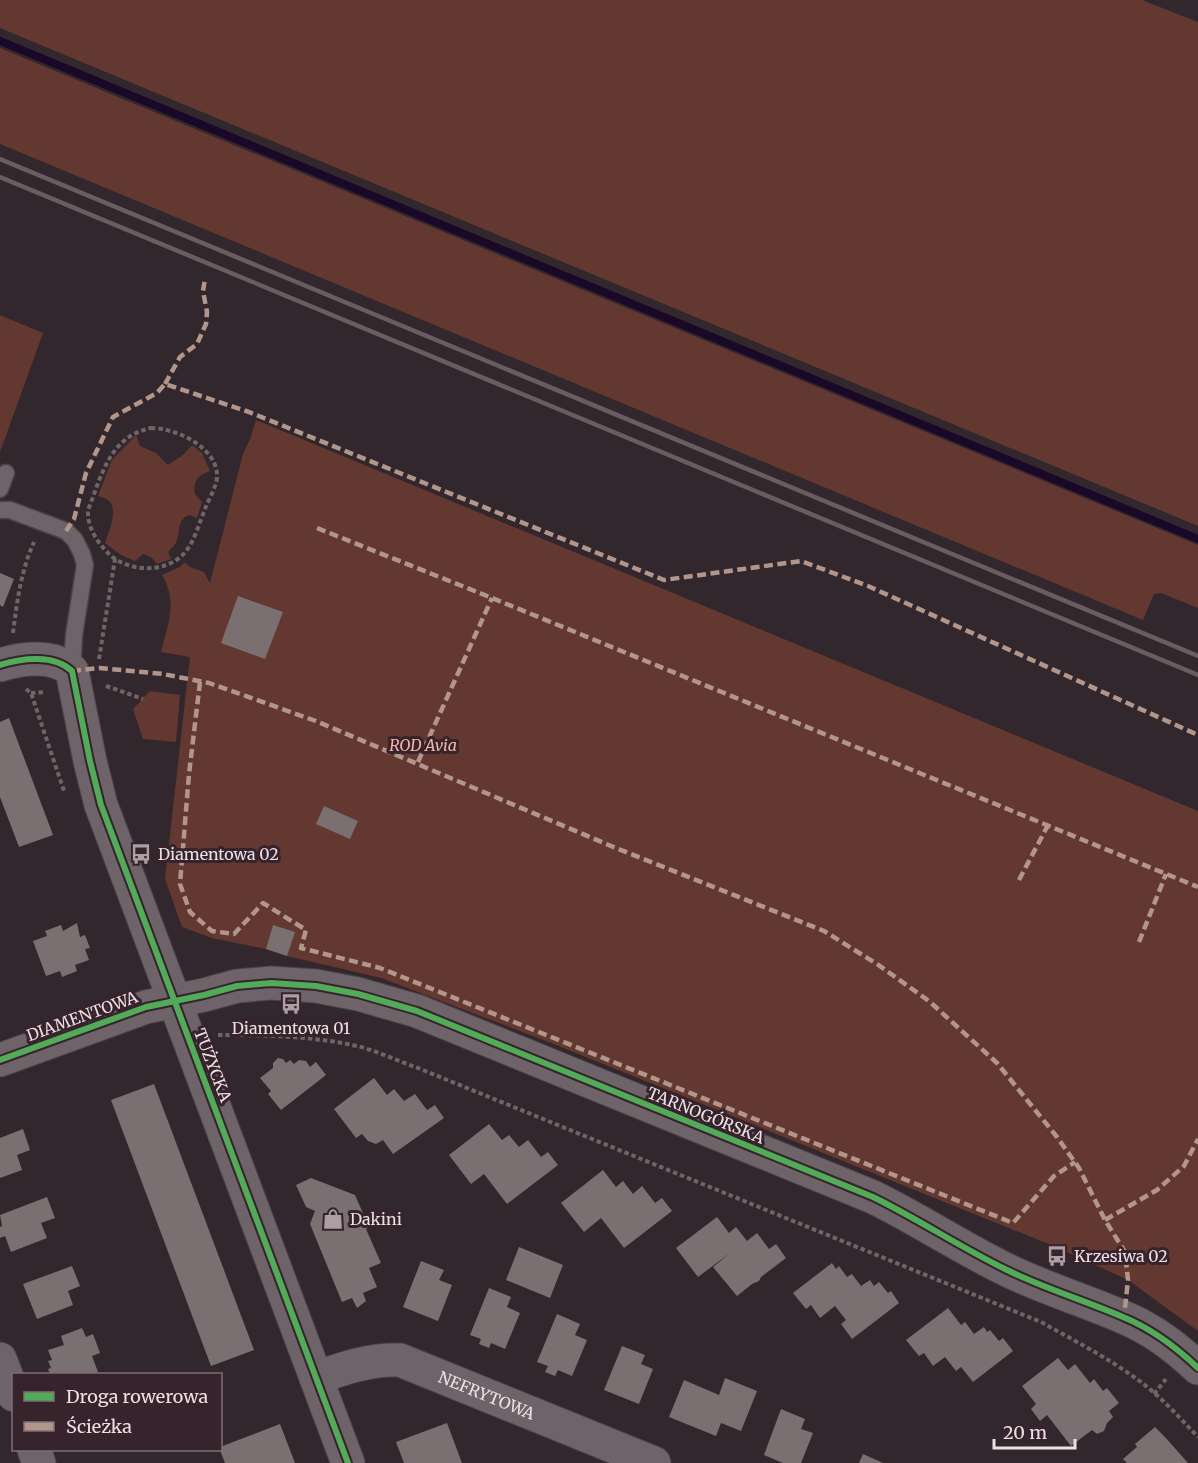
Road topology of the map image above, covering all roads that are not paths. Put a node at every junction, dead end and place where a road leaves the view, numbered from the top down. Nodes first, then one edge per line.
1 (0, 510) edge
2 (0, 665) edge
3 (91, 672) junction
4 (174, 1001) junction
5 (0, 1060) edge
6 (0, 1359) edge
7 (1198, 1368) edge
8 (316, 1378) junction
9 (12, 1390) edge
10 (348, 1463) edge
11 (654, 1463) edge

1 - 3 lane
2 - 3 street
3 - 4 street, TUŻYCKA
4 - 5 street, DIAMENTOWA
4 - 7 street, TARNOGÓRSKA
4 - 8 street, TUŻYCKA
6 - 9 street
8 - 10 street, TUŻYCKA
8 - 11 street, NEFRYTOWA

